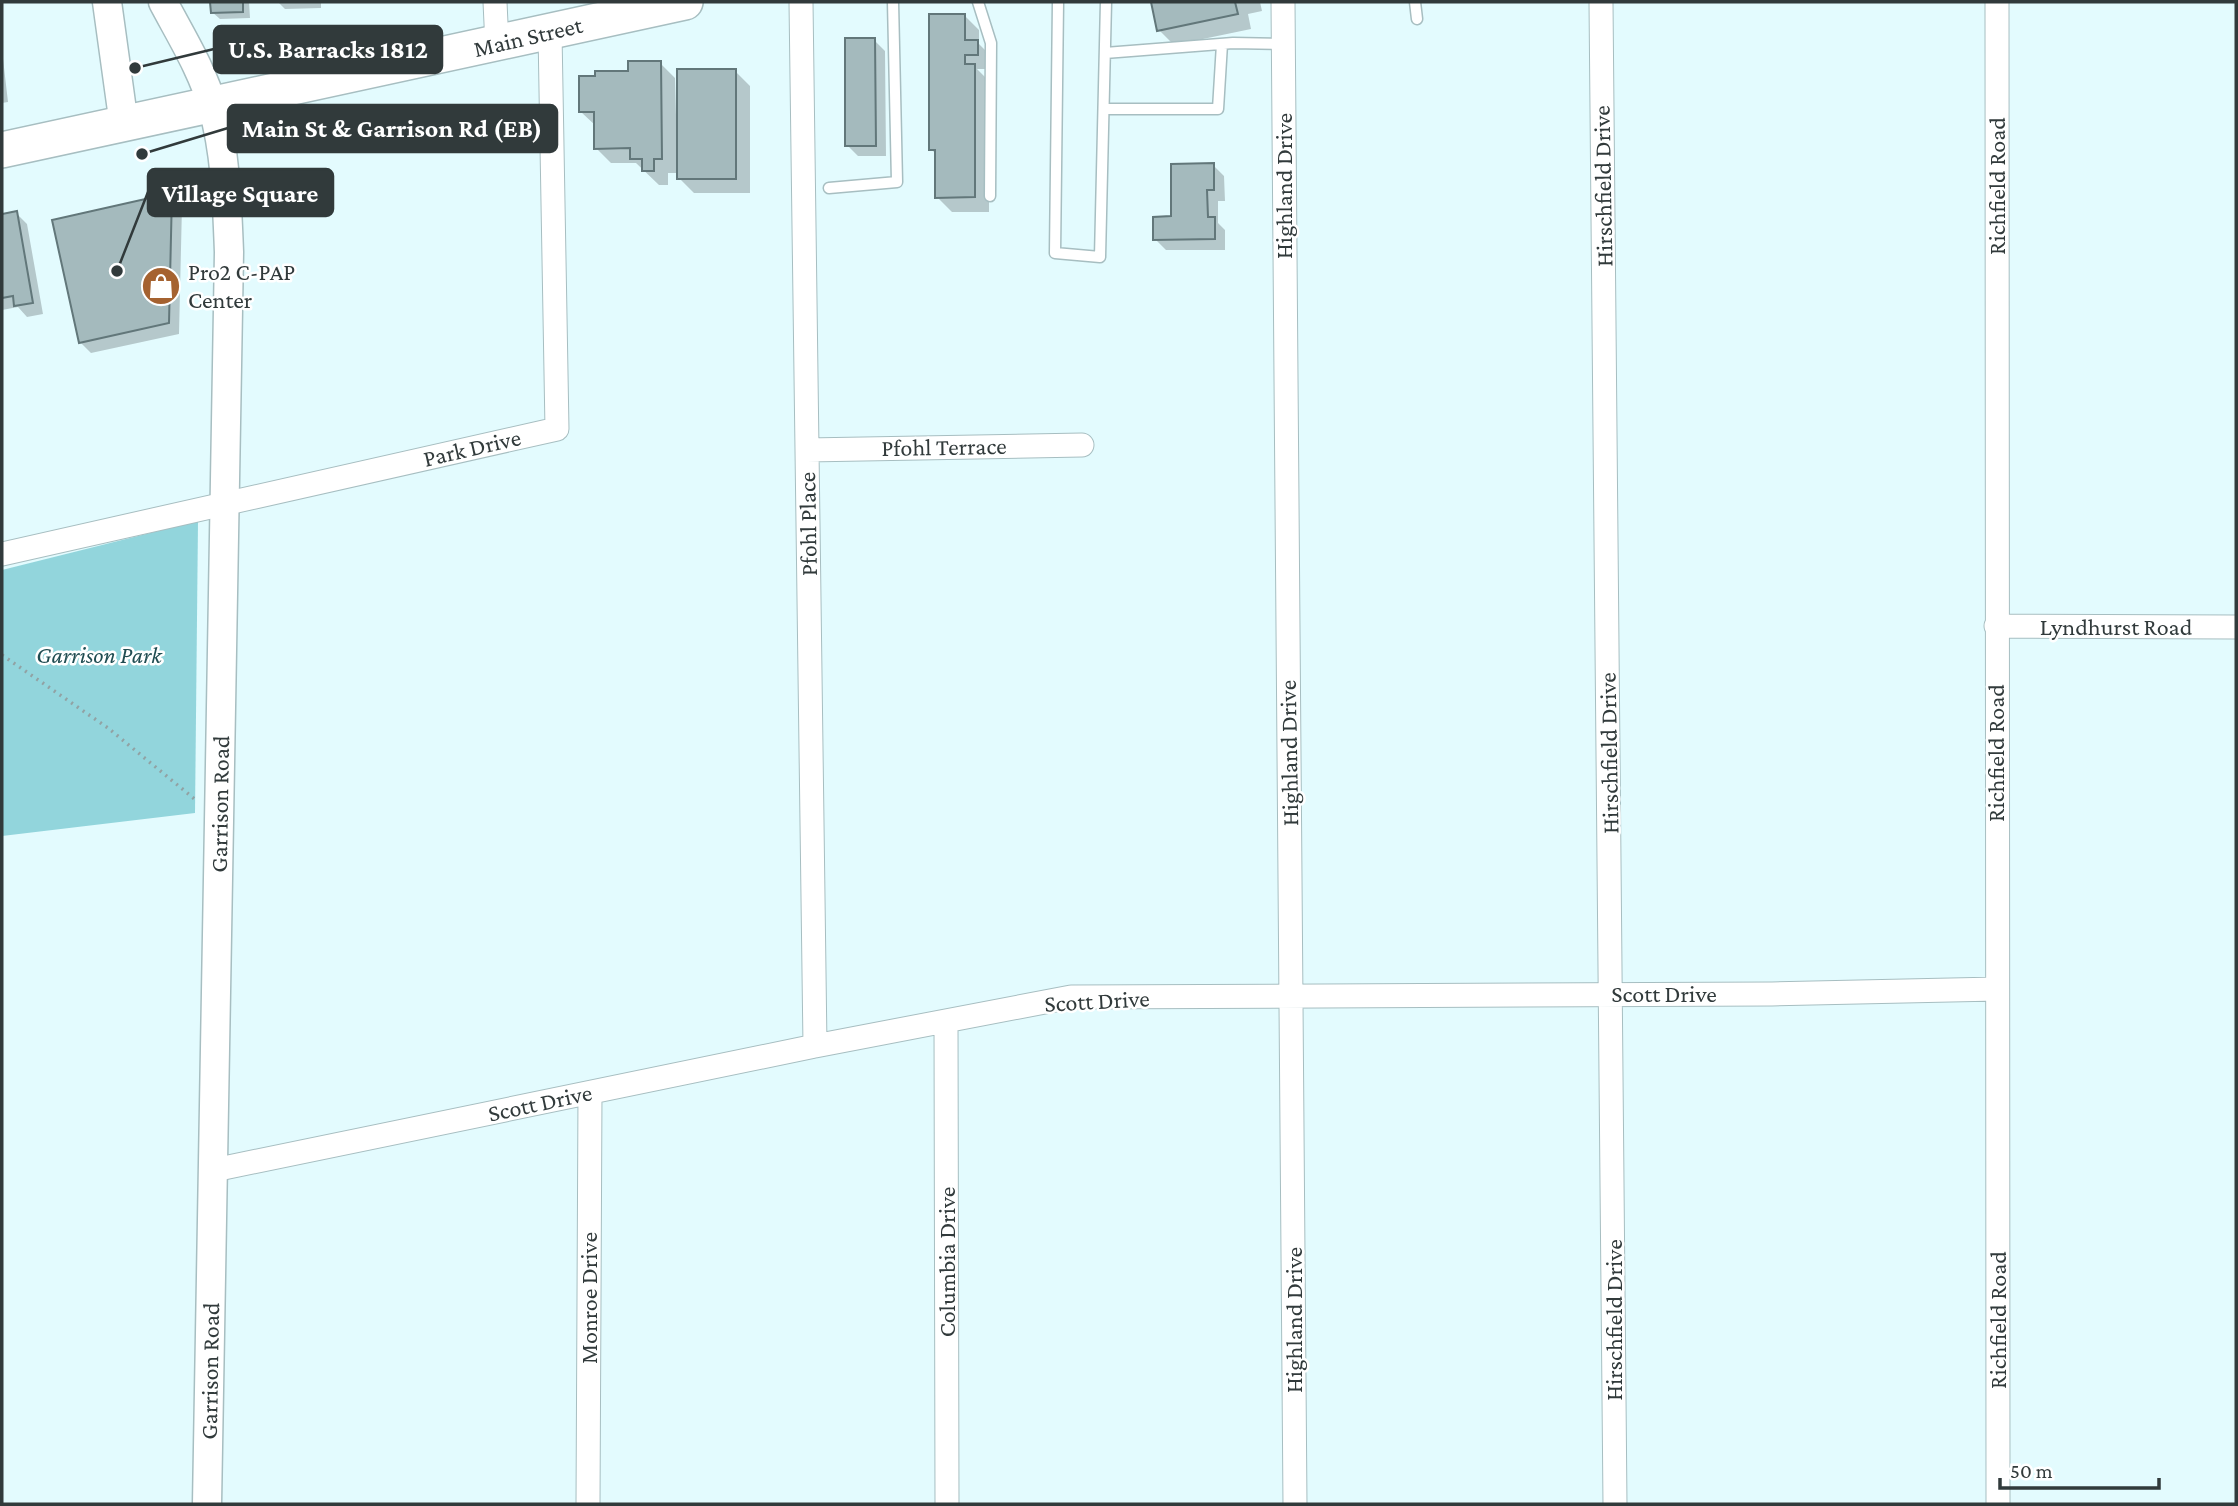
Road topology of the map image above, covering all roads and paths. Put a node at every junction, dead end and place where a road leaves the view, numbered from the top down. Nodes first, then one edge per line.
1 (107, 2) edge
2 (163, 2) edge
3 (495, 2) edge
4 (684, 2) edge
5 (801, 2) edge
6 (893, 2) edge
7 (978, 2) edge
8 (1058, 2) edge
9 (1106, 2) edge
10 (1283, 2) edge
11 (1415, 2) edge
12 (1601, 2) edge
13 (1997, 2) edge
14 (1417, 19) dead end
15 (550, 33) junction
16 (497, 44) junction
17 (1222, 44) junction
18 (1283, 44) junction
19 (1105, 53) junction
20 (213, 106) junction
21 (1104, 109) junction
22 (124, 125) junction
23 (2, 150) edge
24 (829, 188) dead end
25 (990, 196) dead end
26 (1082, 445) dead end
27 (807, 450) junction
28 (226, 503) junction
29 (2, 554) edge
30 (1996, 626) junction
31 (2236, 627) edge
32 (2, 655) edge
33 (220, 802) junction
34 (1997, 989) junction
35 (1612, 995) junction
36 (1291, 996) junction
37 (946, 1021) junction
38 (815, 1046) junction
39 (590, 1093) junction
40 (214, 1170) junction
41 (208, 1504) edge
42 (588, 1504) edge
43 (947, 1504) edge
44 (1295, 1504) edge
45 (1615, 1504) edge
46 (1998, 1504) edge

1 - 22 street
2 - 20 street, Garrison Road
3 - 16 street
4 - 15 main road, Main Street
5 - 27 street, Pfohl Place
6 - 24 lane
7 - 25 lane
8 - 21 lane
9 - 19 lane
10 - 18 street, Highland Drive
11 - 14 lane
12 - 35 street, Hirschfield Drive
13 - 30 street, Richfield Road
15 - 16 main road, Main Street
15 - 28 street, Park Drive
16 - 20 main road, Main Street
17 - 18 lane
17 - 19 lane
17 - 21 lane
18 - 36 street, Highland Drive
19 - 21 lane
20 - 22 main road, Main Street
20 - 28 street, Garrison Road
22 - 23 main road, Main Street
26 - 27 street, Pfohl Terrace
27 - 38 street, Pfohl Place
28 - 29 street, Park Drive
28 - 33 street, Garrison Road
30 - 31 street, Lyndhurst Road
30 - 34 street, Richfield Road
32 - 33 path
33 - 40 street, Garrison Road
34 - 35 street, Scott Drive
34 - 46 street, Richfield Road
35 - 36 street, Scott Drive
35 - 45 street, Hirschfield Drive
36 - 37 street, Scott Drive
36 - 44 street, Highland Drive
37 - 38 street, Scott Drive
37 - 43 street, Columbia Drive
38 - 39 street, Scott Drive
39 - 40 street, Scott Drive
39 - 42 street, Monroe Drive
40 - 41 street, Garrison Road

